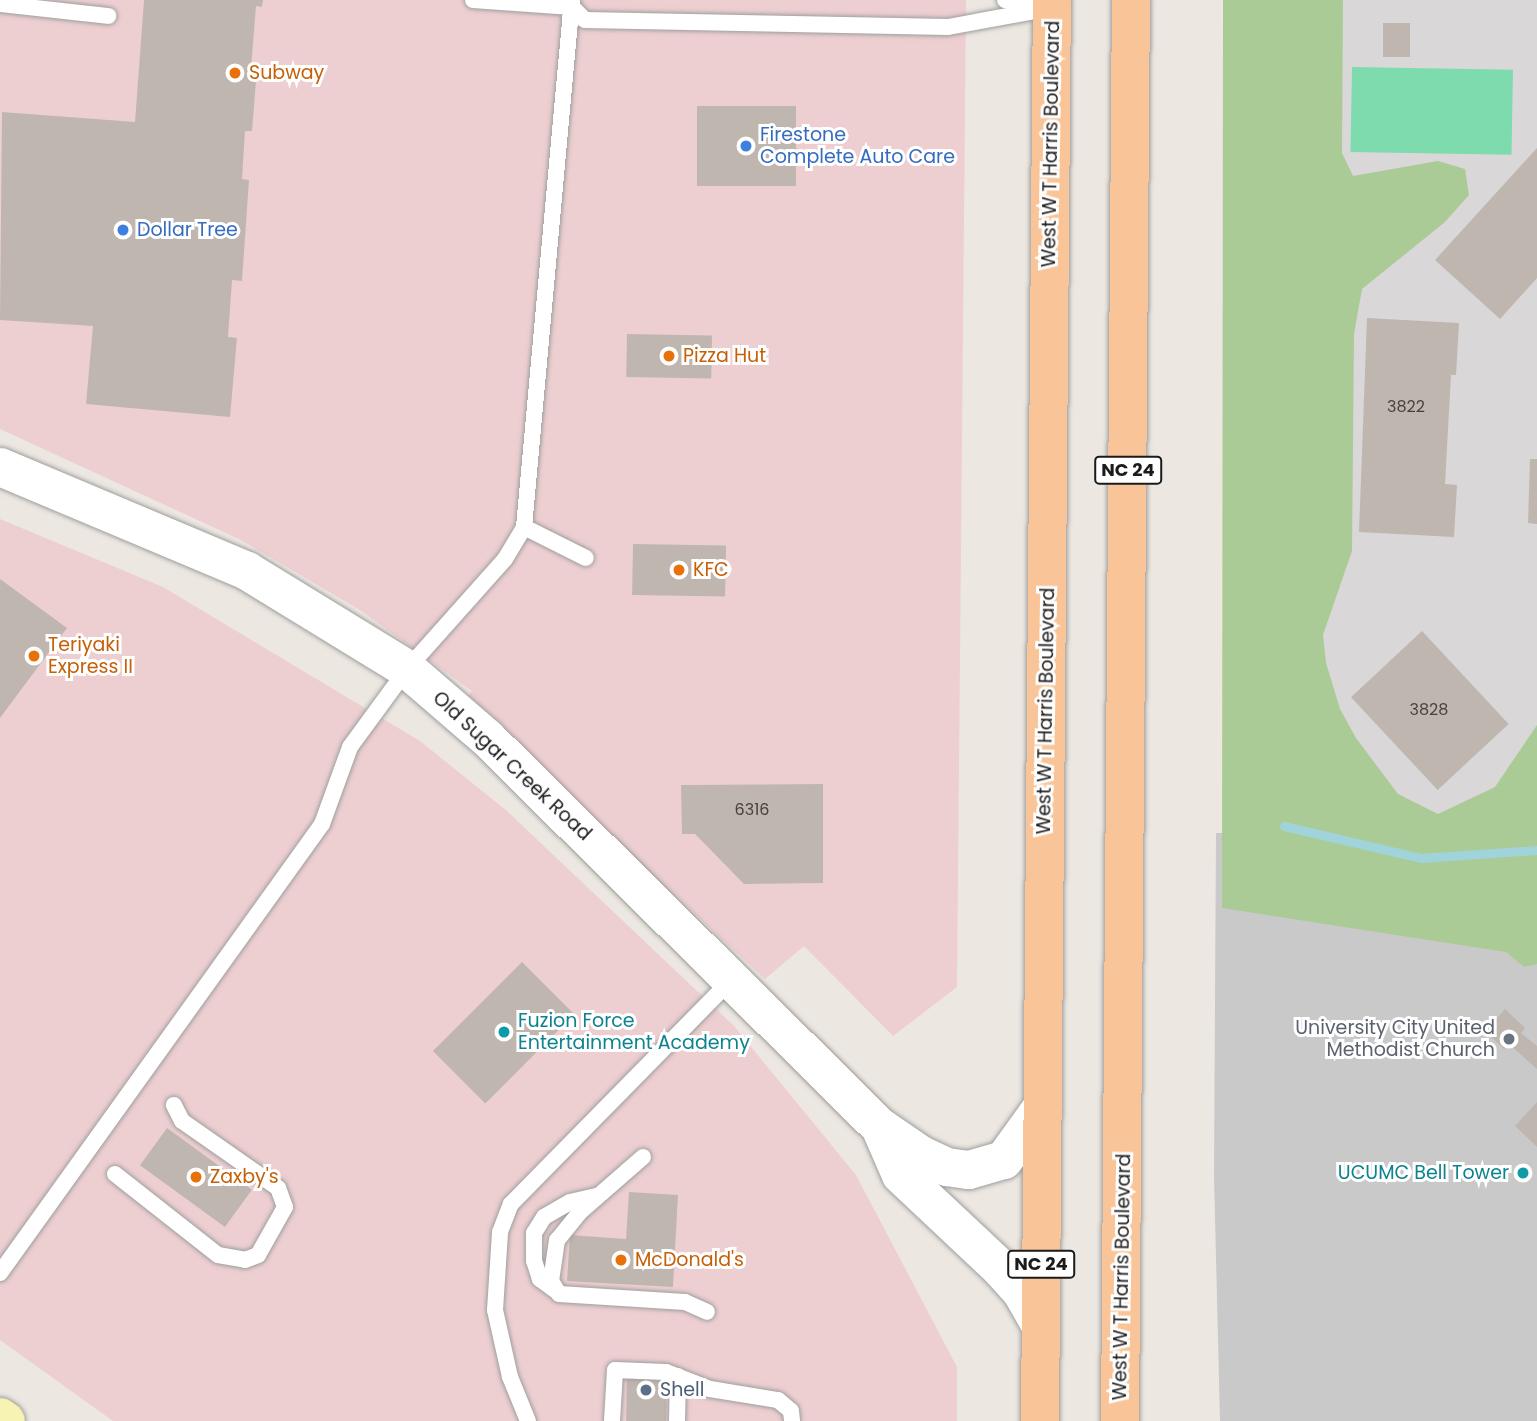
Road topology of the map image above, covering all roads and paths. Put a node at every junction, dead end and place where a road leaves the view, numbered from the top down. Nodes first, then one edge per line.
1 (473, 0) edge
2 (1005, 0) edge
3 (1131, 0) edge
4 (574, 3) edge
5 (0, 4) edge
6 (1052, 4) edge
7 (108, 16) dead end
8 (0, 467) edge
9 (524, 527) junction
10 (586, 558) dead end
11 (407, 669) junction
12 (732, 979) junction
13 (174, 1105) dead end
14 (1043, 1106) junction
15 (880, 1126) junction
16 (643, 1157) dead end
17 (116, 1174) dead end
18 (599, 1195) junction
19 (0, 1273) edge
20 (557, 1291) junction
21 (707, 1312) dead end
22 (1041, 1326) junction
23 (678, 1376) junction
24 (617, 1410) edge
25 (673, 1411) edge
26 (0, 1417) edge
27 (6, 1421) edge
28 (528, 1421) edge
29 (792, 1421) edge
30 (1040, 1421) edge
31 (1120, 1421) edge

1 - 4 lane
2 - 6 lane
3 - 31 main road, West W T Harris Boulevard / NC 24
4 - 6 lane
4 - 9 lane
5 - 7 lane
6 - 14 main road, West W T Harris Boulevard / NC 24
8 - 11 street, Old Sugar Creek Road
9 - 10 lane
9 - 11 lane
11 - 12 street, Old Sugar Creek Road
11 - 19 lane
12 - 15 street, Old Sugar Creek Road
12 - 28 lane
13 - 17 lane
14 - 15 street, Old Sugar Creek Road
14 - 22 main road, West W T Harris Boulevard / NC 24
15 - 22 street, Old Sugar Creek Road
16 - 18 lane
18 - 20 lane
18 - 20 lane
20 - 21 lane
22 - 30 main road, West W T Harris Boulevard / NC 24
23 - 24 lane
23 - 25 lane
23 - 29 lane
26 - 27 main road

